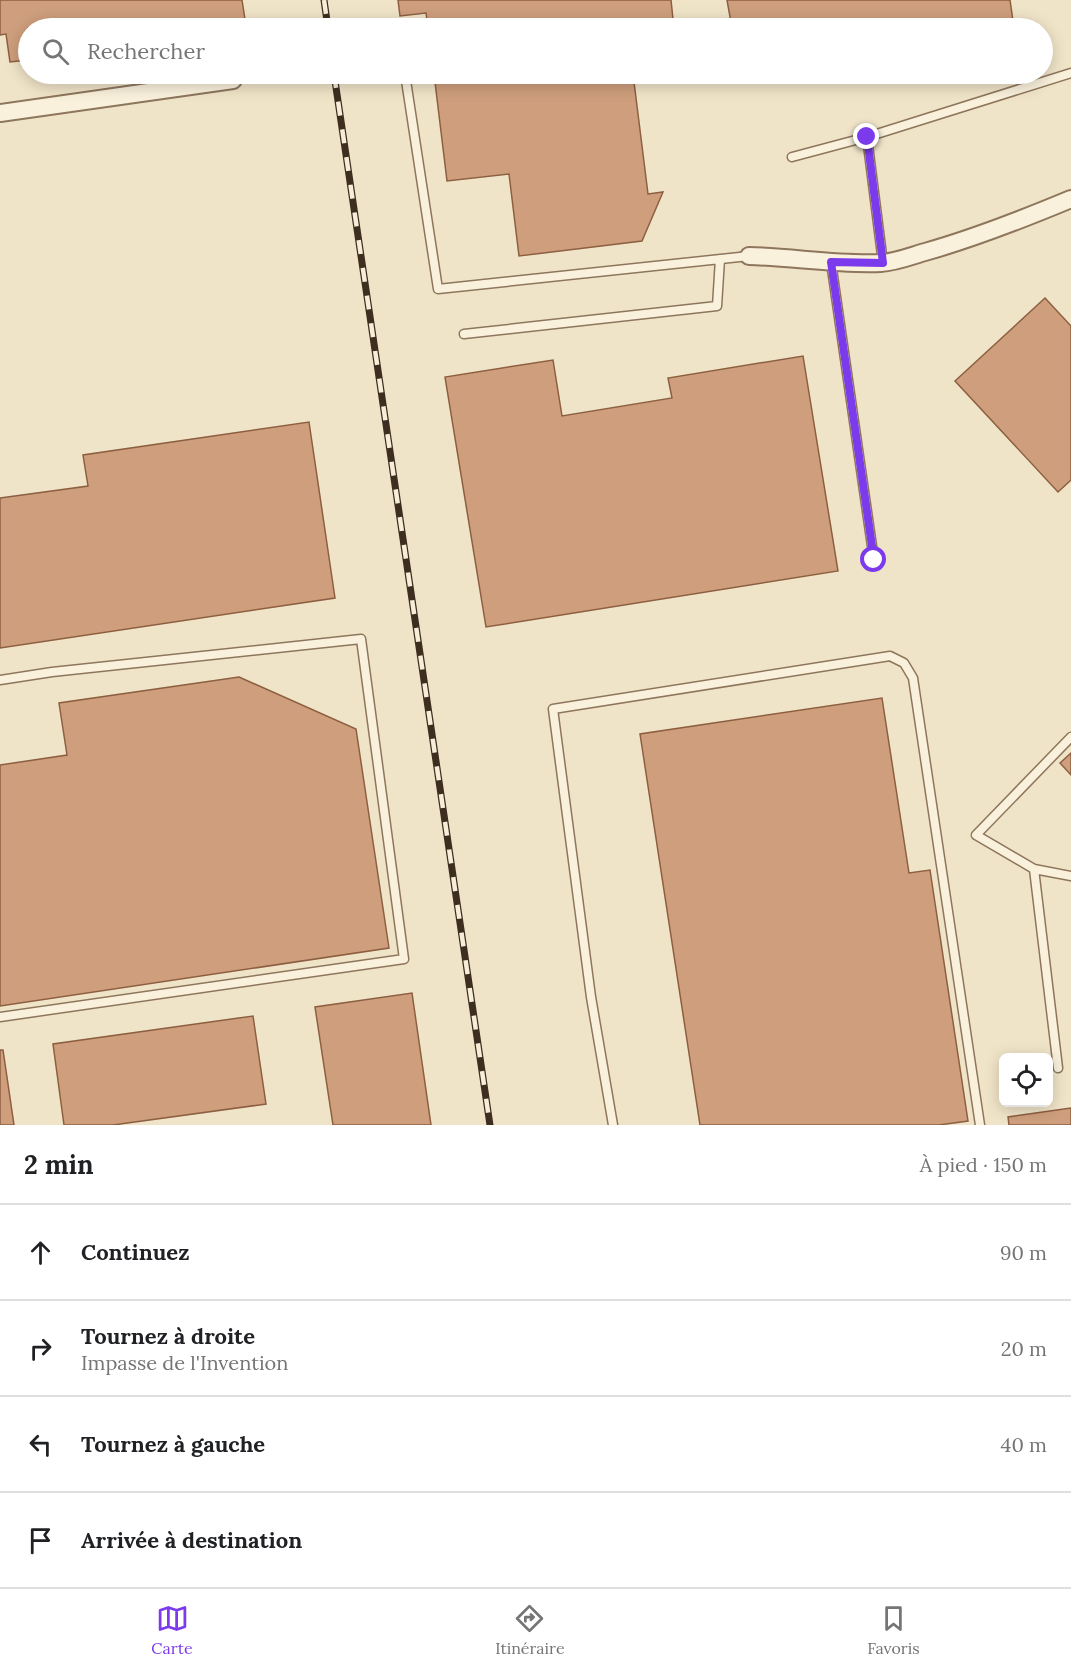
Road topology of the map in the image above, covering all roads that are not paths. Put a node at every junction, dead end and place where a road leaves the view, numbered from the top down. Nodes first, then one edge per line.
1 (1071, 73) edge
2 (1053, 79) edge
3 (205, 84) edge
4 (407, 84) edge
5 (1036, 84) edge
6 (0, 113) edge
7 (867, 137) junction
8 (792, 157) dead end
9 (1071, 199) edge
10 (749, 256) joint
11 (720, 259) junction
12 (831, 262) junction
13 (883, 263) junction
14 (465, 334) dead end
15 (874, 560) dead end
16 (0, 680) edge
17 (1071, 737) edge
18 (1034, 869) junction
19 (1071, 876) edge
20 (0, 1017) edge
21 (1058, 1068) dead end
22 (613, 1125) edge
23 (980, 1125) edge

1 - 2 lane
3 - 6 street
4 - 11 lane
5 - 7 lane
7 - 8 lane
7 - 13 lane
9 - 13 street
10 - 11 lane
10 - 12 street
11 - 14 lane
12 - 13 street
12 - 15 lane
16 - 20 lane
17 - 18 lane
18 - 19 lane
18 - 21 lane
22 - 23 lane

